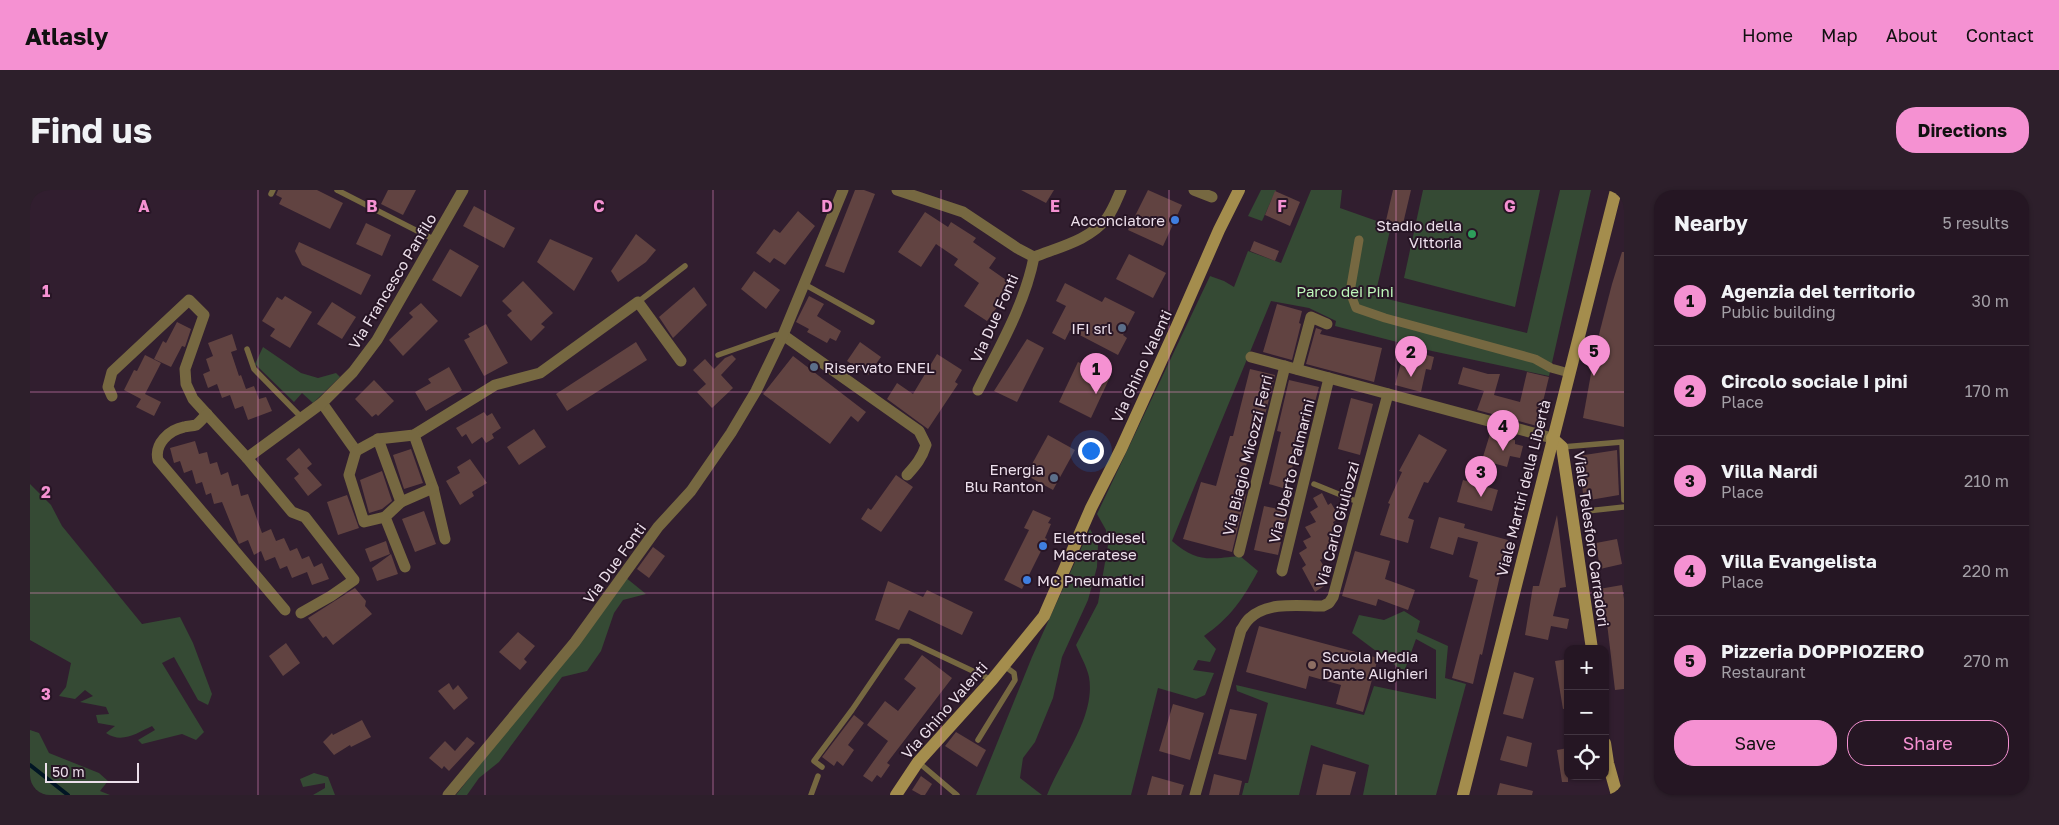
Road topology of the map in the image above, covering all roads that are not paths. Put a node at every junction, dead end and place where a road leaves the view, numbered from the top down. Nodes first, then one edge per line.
1 (337, 190) edge
2 (463, 190) edge
3 (843, 190) edge
4 (897, 190) edge
5 (1121, 190) edge
6 (1194, 190) edge
7 (1239, 190) edge
8 (1616, 190) edge
9 (1212, 197) dead end
10 (433, 239) junction
11 (1359, 240) dead end
12 (1034, 257) junction
13 (685, 266) dead end
14 (804, 284) junction
15 (638, 302) junction
16 (872, 322) dead end
17 (1327, 324) dead end
18 (783, 335) junction
19 (247, 349) dead end
20 (718, 354) dead end
21 (1251, 357) dead end
22 (681, 361) dead end
23 (1285, 366) junction
24 (1297, 369) junction
25 (1568, 373) junction
26 (1329, 378) junction
27 (978, 390) dead end
28 (1388, 394) junction
29 (112, 396) dead end
30 (322, 403) junction
31 (207, 414) junction
32 (302, 418) junction
33 (414, 435) junction
34 (1552, 438) junction
35 (378, 439) junction
36 (1562, 447) junction
37 (356, 451) junction
38 (248, 458) junction
39 (907, 475) dead end
40 (1566, 480) junction
41 (1314, 484) dead end
42 (1540, 484) junction
43 (433, 488) junction
44 (1624, 500) edge
45 (401, 502) junction
46 (1358, 502) junction
47 (1624, 507) edge
48 (1587, 511) dead end
49 (385, 516) junction
50 (445, 539) dead end
51 (1239, 552) dead end
52 (405, 567) dead end
53 (1282, 571) dead end
54 (285, 610) dead end
55 (300, 613) dead end
56 (1591, 645) edge
57 (1003, 665) junction
58 (992, 680) junction
59 (978, 740) dead end
60 (918, 762) junction
61 (822, 767) dead end
62 (1609, 767) edge
63 (818, 776) dead end
64 (448, 795) edge
65 (811, 795) edge
66 (896, 795) edge
67 (957, 795) edge
68 (1195, 795) edge
69 (1463, 795) edge
70 (1617, 795) edge

1 - 10 lane
2 - 10 street, Via Francesco Panfilo
3 - 14 street, Via Due Fonti
4 - 12 street
5 - 12 street
6 - 9 street
7 - 57 main road, Via Ghino Valenti
8 - 25 main road, Viale Martiri della Libertà
10 - 30 street, Via Francesco Panfilo
11 - 25 street
12 - 27 street, Via Due Fonti
13 - 15 lane
14 - 16 lane
14 - 18 street, Via Due Fonti
15 - 22 street
15 - 33 street
17 - 24 street
18 - 20 lane
18 - 39 street
18 - 64 street, Via Due Fonti
19 - 32 lane
21 - 23 street
23 - 24 street
23 - 51 street, Via Biagio Micozzi Ferri
24 - 26 street
25 - 34 main road, Viale Martiri della Libertà
26 - 28 street
26 - 53 street, Via Uberto Palmarini
28 - 34 street
28 - 46 street, Via Carlo Giuliozzi
29 - 31 street
30 - 32 street, Via Francesco Panfilo
30 - 37 street
31 - 38 street
31 - 54 street
32 - 38 street, Via Francesco Panfilo
33 - 35 street
33 - 43 street
34 - 36 main road, Viale Telesforo Carradori
34 - 42 main road, Viale Martiri della Libertà
35 - 37 street
35 - 45 street
36 - 40 main road, Viale Telesforo Carradori
36 - 44 lane
37 - 49 street
38 - 55 street
40 - 42 main road
40 - 56 main road, Viale Telesforo Carradori
41 - 46 lane
42 - 69 main road, Viale Martiri della Libertà
43 - 45 street
43 - 50 street
45 - 49 street
46 - 68 street, Via Carlo Giuliozzi
47 - 48 lane
49 - 52 street
57 - 58 main road, Via Ghino Valenti
57 - 59 lane
58 - 60 main road, Via Ghino Valenti
58 - 61 lane
60 - 66 main road, Via Ghino Valenti
60 - 67 lane
62 - 70 main road
63 - 65 lane

